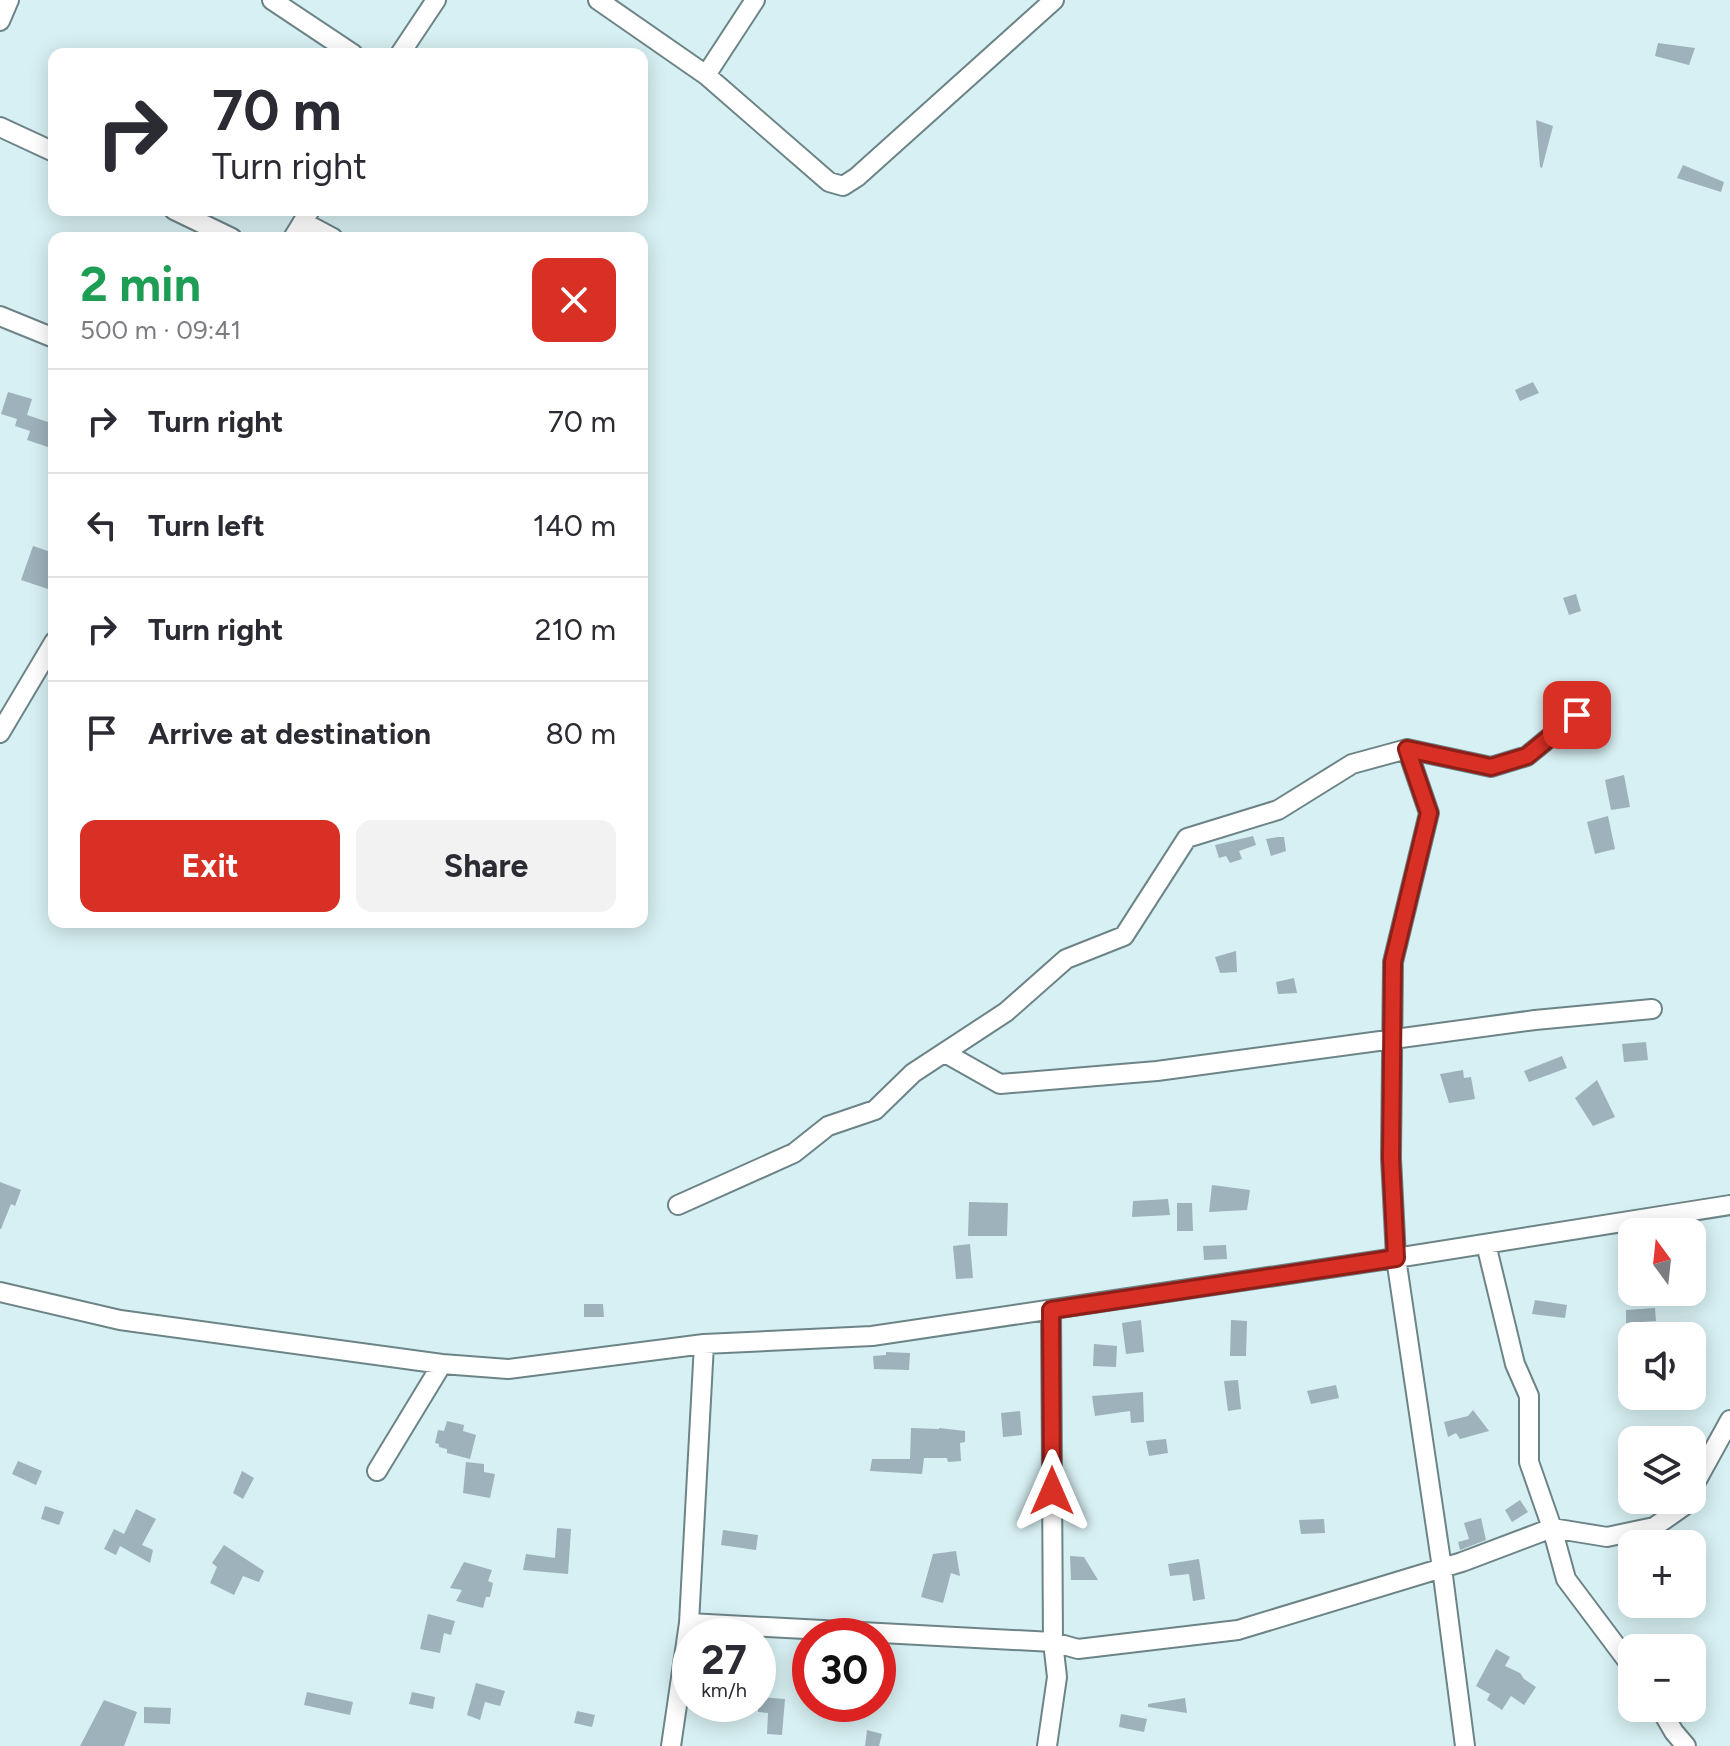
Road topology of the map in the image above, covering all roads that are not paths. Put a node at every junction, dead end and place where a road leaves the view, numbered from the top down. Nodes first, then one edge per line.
1 (9, 0) edge
2 (272, 0) edge
3 (436, 0) edge
4 (598, 0) edge
5 (755, 0) edge
6 (1054, 0) edge
7 (0, 21) edge
8 (344, 48) edge
9 (404, 48) edge
10 (706, 75) junction
11 (0, 127) edge
12 (48, 149) edge
13 (186, 216) edge
14 (302, 223) edge
15 (220, 232) edge
16 (321, 232) edge
17 (0, 316) edge
18 (48, 336) edge
19 (48, 652) edge
20 (1577, 715) dead end
21 (0, 733) edge
22 (1407, 749) junction
23 (1652, 1009) dead end
24 (1392, 1040) junction
25 (945, 1053) junction
26 (678, 1205) dead end
27 (1730, 1205) edge
28 (1486, 1244) junction
29 (1396, 1258) junction
30 (0, 1292) edge
31 (1051, 1310) junction
32 (704, 1344) junction
33 (442, 1364) junction
34 (1730, 1420) edge
35 (1706, 1464) edge
36 (377, 1471) dead end
37 (1673, 1514) edge
38 (1552, 1528) junction
39 (1442, 1568) junction
40 (689, 1618) edge
41 (776, 1628) edge
42 (1053, 1642) junction
43 (1618, 1648) edge
44 (675, 1722) edge
45 (1668, 1722) edge
46 (671, 1746) edge
47 (1047, 1746) edge
48 (1465, 1746) edge
49 (1686, 1746) edge

1 - 7 street
2 - 8 street
3 - 9 street
4 - 10 street
5 - 10 street
6 - 10 street
11 - 12 street
13 - 15 street
14 - 16 street
17 - 18 street
19 - 21 street
20 - 22 street
22 - 24 street
22 - 25 street
23 - 24 street
24 - 25 street
24 - 29 street
25 - 26 street
27 - 28 street
28 - 29 street
28 - 38 street
29 - 31 street
29 - 39 street
30 - 33 street
31 - 32 street
31 - 42 street
32 - 33 street
32 - 40 street
33 - 36 street
34 - 35 street
37 - 38 street
38 - 39 street
38 - 43 street
39 - 42 street
39 - 48 street
41 - 42 street
42 - 47 street
44 - 46 street
45 - 49 street

